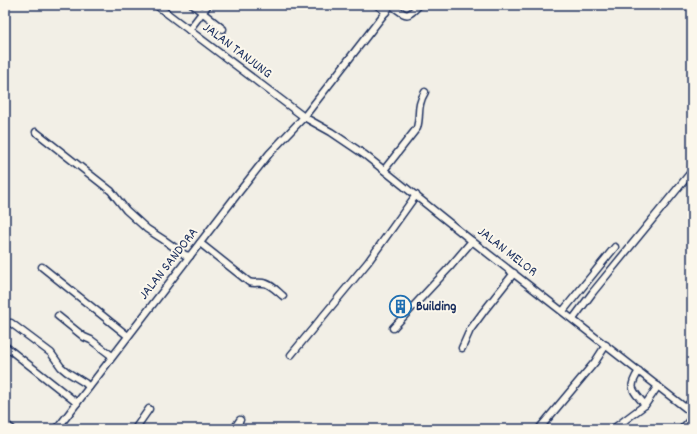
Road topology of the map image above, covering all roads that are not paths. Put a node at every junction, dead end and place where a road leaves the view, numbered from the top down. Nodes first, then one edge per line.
1 (156, 5) edge
2 (193, 5) edge
3 (208, 5) edge
4 (391, 5) edge
5 (419, 5) edge
6 (381, 8) edge
7 (201, 15) junction
8 (191, 29) junction
9 (223, 29) dead end
10 (425, 92) dead end
11 (304, 117) junction
12 (36, 132) dead end
13 (384, 170) junction
14 (692, 171) edge
15 (416, 195) junction
16 (472, 240) junction
17 (200, 243) junction
18 (615, 247) dead end
19 (187, 256) junction
20 (42, 267) dead end
21 (514, 273) junction
22 (283, 296) dead end
23 (563, 311) junction
24 (58, 316) dead end
25 (574, 319) junction
26 (11, 322) dead end
27 (394, 328) dead end
28 (126, 335) junction
29 (606, 345) junction
30 (5, 346) edge
31 (462, 348) dead end
32 (291, 355) dead end
33 (112, 356) junction
34 (639, 371) junction
35 (87, 385) junction
36 (658, 386) junction
37 (692, 400) edge
38 (77, 403) junction
39 (645, 405) junction
40 (686, 408) junction
41 (149, 409) dead end
42 (692, 413) edge
43 (692, 418) edge
44 (240, 420) dead end
45 (5, 424) edge
46 (12, 429) edge
47 (57, 429) edge
48 (135, 429) edge
49 (234, 429) edge
50 (539, 429) edge
51 (613, 429) edge
52 (682, 429) edge

1 - 8 street, JALAN TANJUNG
2 - 7 street
3 - 7 street
4 - 5 street
4 - 6 street, JALAN SANDORA
6 - 11 street, JALAN SANDORA
7 - 8 street
7 - 9 street
8 - 11 street, JALAN TANJUNG
10 - 13 street
11 - 13 street, JALAN MELOR
11 - 17 street, JALAN SANDORA
12 - 19 street
13 - 15 street, JALAN MELOR
14 - 25 street
15 - 16 street, JALAN MELOR
15 - 32 street
16 - 21 street, JALAN MELOR
16 - 27 street
17 - 19 street, JALAN SANDORA
17 - 22 street
18 - 23 street
19 - 28 street, JALAN SANDORA
20 - 28 street
21 - 23 street, JALAN MELOR
21 - 31 street
23 - 25 street, JALAN MELOR
24 - 33 street
25 - 29 street, JALAN MELOR
26 - 35 street
28 - 33 street, JALAN SANDORA
29 - 34 street, JALAN MELOR
29 - 50 street
30 - 38 street
33 - 35 street, JALAN SANDORA
34 - 36 street, JALAN MELOR
34 - 39 street
35 - 38 street, JALAN SANDORA
36 - 39 street
36 - 40 street, JALAN MELOR
37 - 40 street
38 - 47 street, JALAN SANDORA
39 - 51 street
40 - 42 street, JALAN MELOR
41 - 48 street
43 - 52 street
44 - 49 street
45 - 46 street

